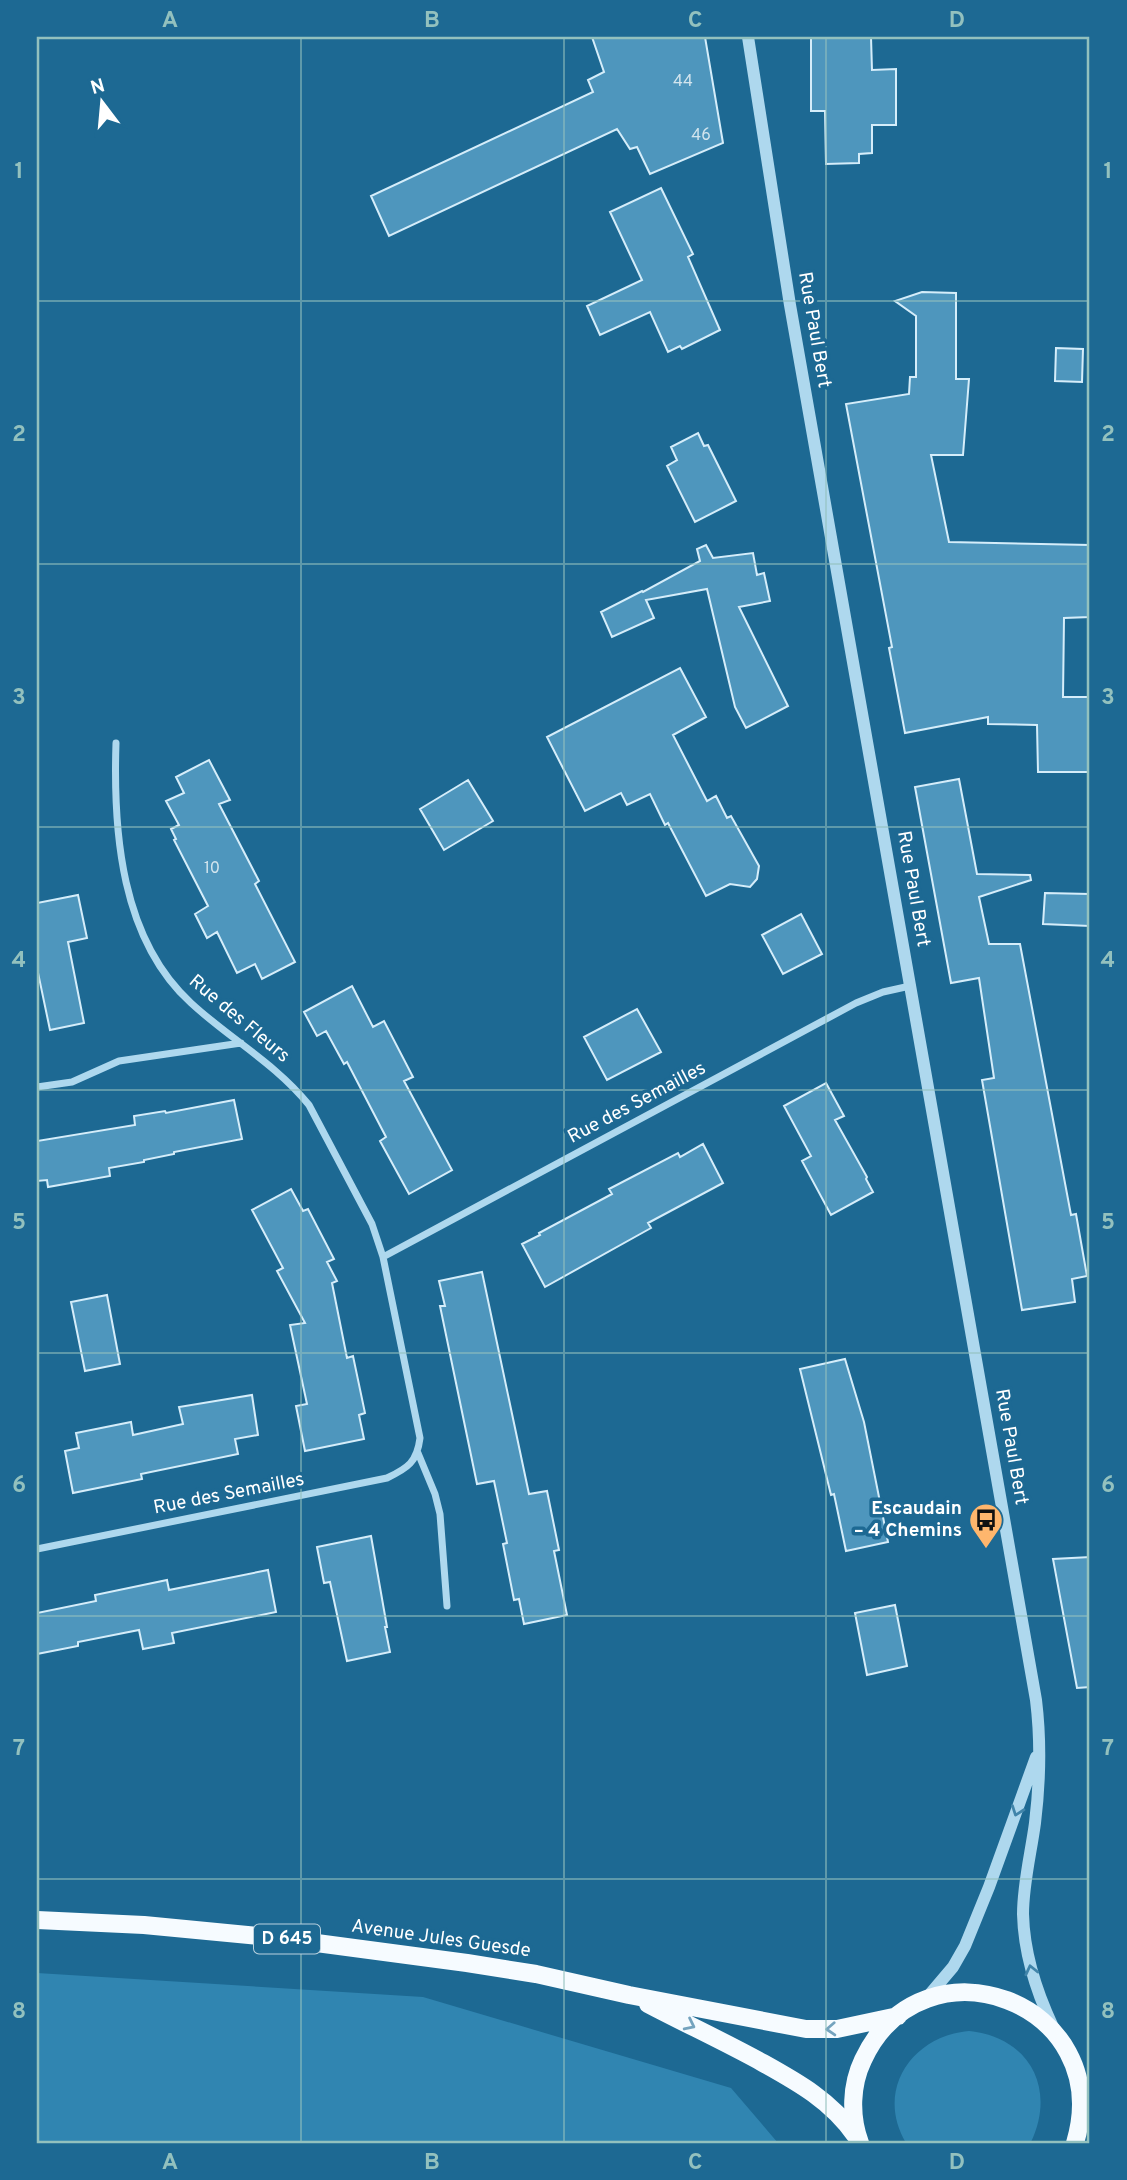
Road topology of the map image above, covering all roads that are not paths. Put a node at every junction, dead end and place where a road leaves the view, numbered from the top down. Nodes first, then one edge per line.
1 (748, 37) edge
2 (116, 743) dead end
3 (910, 986) junction
4 (241, 1042) junction
5 (37, 1087) edge
6 (383, 1257) junction
7 (418, 1452) junction
8 (37, 1549) edge
9 (447, 1606) dead end
10 (1040, 1747) junction
11 (37, 1920) edge
12 (629, 1995) junction
13 (925, 2000) junction
14 (898, 2016) junction
15 (1056, 2034) junction
16 (1070, 2055) junction
17 (1090, 2071) edge
18 (859, 2141) edge
19 (1075, 2143) edge

1 - 3 street, Rue Paul Bert
2 - 4 street, Rue des Fleurs
3 - 6 street, Rue des Semailles
3 - 10 street, Rue Paul Bert
4 - 5 street
4 - 6 street, Rue des Fleurs
6 - 7 street
7 - 8 street, Rue des Semailles
7 - 9 street
10 -> 13 street, Rue Paul Bert
15 -> 10 street, Rue Paul Bert
11 - 12 main road, Avenue Jules Guesde / D 645
14 -> 12 main road, Avenue Jules Guesde / D 645
12 -> 18 main road, Avenue Jules Guesde / D 645
13 - 14 main road
13 - 15 main road
14 - 18 main road
15 - 16 main road
16 - 17 main road
16 - 19 main road

